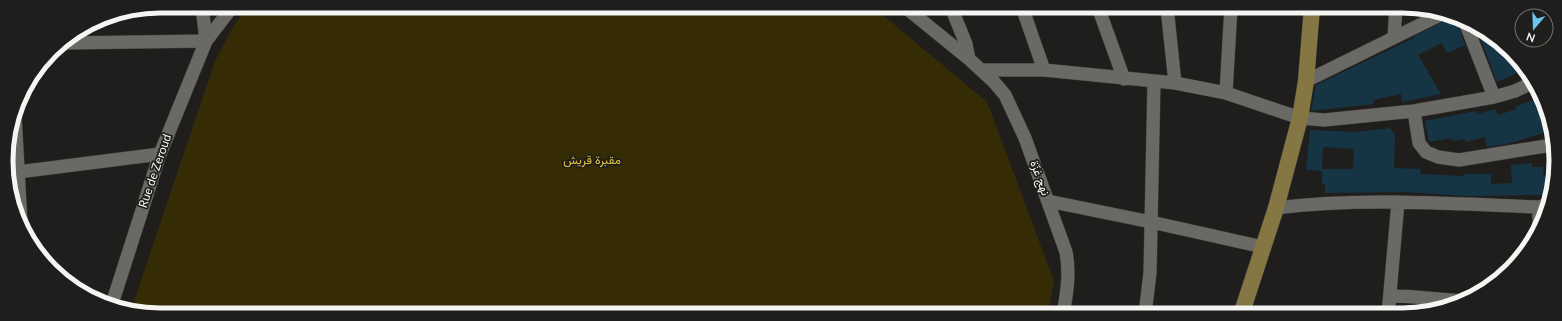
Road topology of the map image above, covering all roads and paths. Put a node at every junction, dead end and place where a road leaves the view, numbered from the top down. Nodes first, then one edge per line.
1 (203, 13) edge
2 (228, 13) edge
3 (912, 13) edge
4 (953, 13) edge
5 (1024, 13) edge
6 (1100, 13) edge
7 (1168, 13) edge
8 (1231, 13) edge
9 (1312, 13) edge
10 (1396, 13) edge
11 (1436, 17) edge
12 (1467, 28) edge
13 (1394, 37) junction
14 (206, 41) junction
15 (70, 44) edge
16 (969, 59) junction
17 (981, 70) junction
18 (1044, 70) junction
19 (1124, 79) junction
20 (1306, 81) junction
21 (1154, 82) junction
22 (1176, 83) junction
23 (1528, 85) edge
24 (1226, 93) junction
25 (1494, 97) junction
26 (1414, 111) junction
27 (1300, 118) junction
28 (15, 135) edge
29 (1549, 147) edge
30 (160, 154) junction
31 (16, 181) edge
32 (18, 200) edge
33 (1048, 202) junction
34 (1398, 202) junction
35 (1542, 206) edge
36 (1276, 208) junction
37 (1151, 222) junction
38 (1263, 247) junction
39 (1390, 295) junction
40 (113, 300) edge
41 (1449, 300) edge
42 (1064, 308) edge
43 (1146, 308) edge
44 (1243, 308) edge
45 (1389, 308) edge

1 - 14 street
2 - 14 street
3 - 16 street, نهج غزّة
4 - 16 street
5 - 18 street
6 - 19 street
7 - 22 street
8 - 24 street
9 - 20 main road
10 - 13 street
11 - 13 street
12 - 25 street
13 - 20 street
14 - 15 street
14 - 30 street, Rue de Zeroud
16 - 17 street, نهج غزّة
17 - 18 street
17 - 33 street, نهج غزّة
18 - 19 street
19 - 21 street
20 - 27 main road
21 - 22 street
21 - 37 street
22 - 24 street
23 - 25 street
24 - 27 street
25 - 26 street
26 - 27 street
26 - 29 street
27 - 36 main road
28 - 31 street
30 - 31 street
30 - 40 street, Rue de Zeroud
31 - 32 street
33 - 37 street
33 - 42 street, نهج غزّة
34 - 35 street
34 - 36 street
34 - 39 street
36 - 38 main road
37 - 38 street
37 - 43 street
38 - 44 main road
39 - 41 street
39 - 45 street

